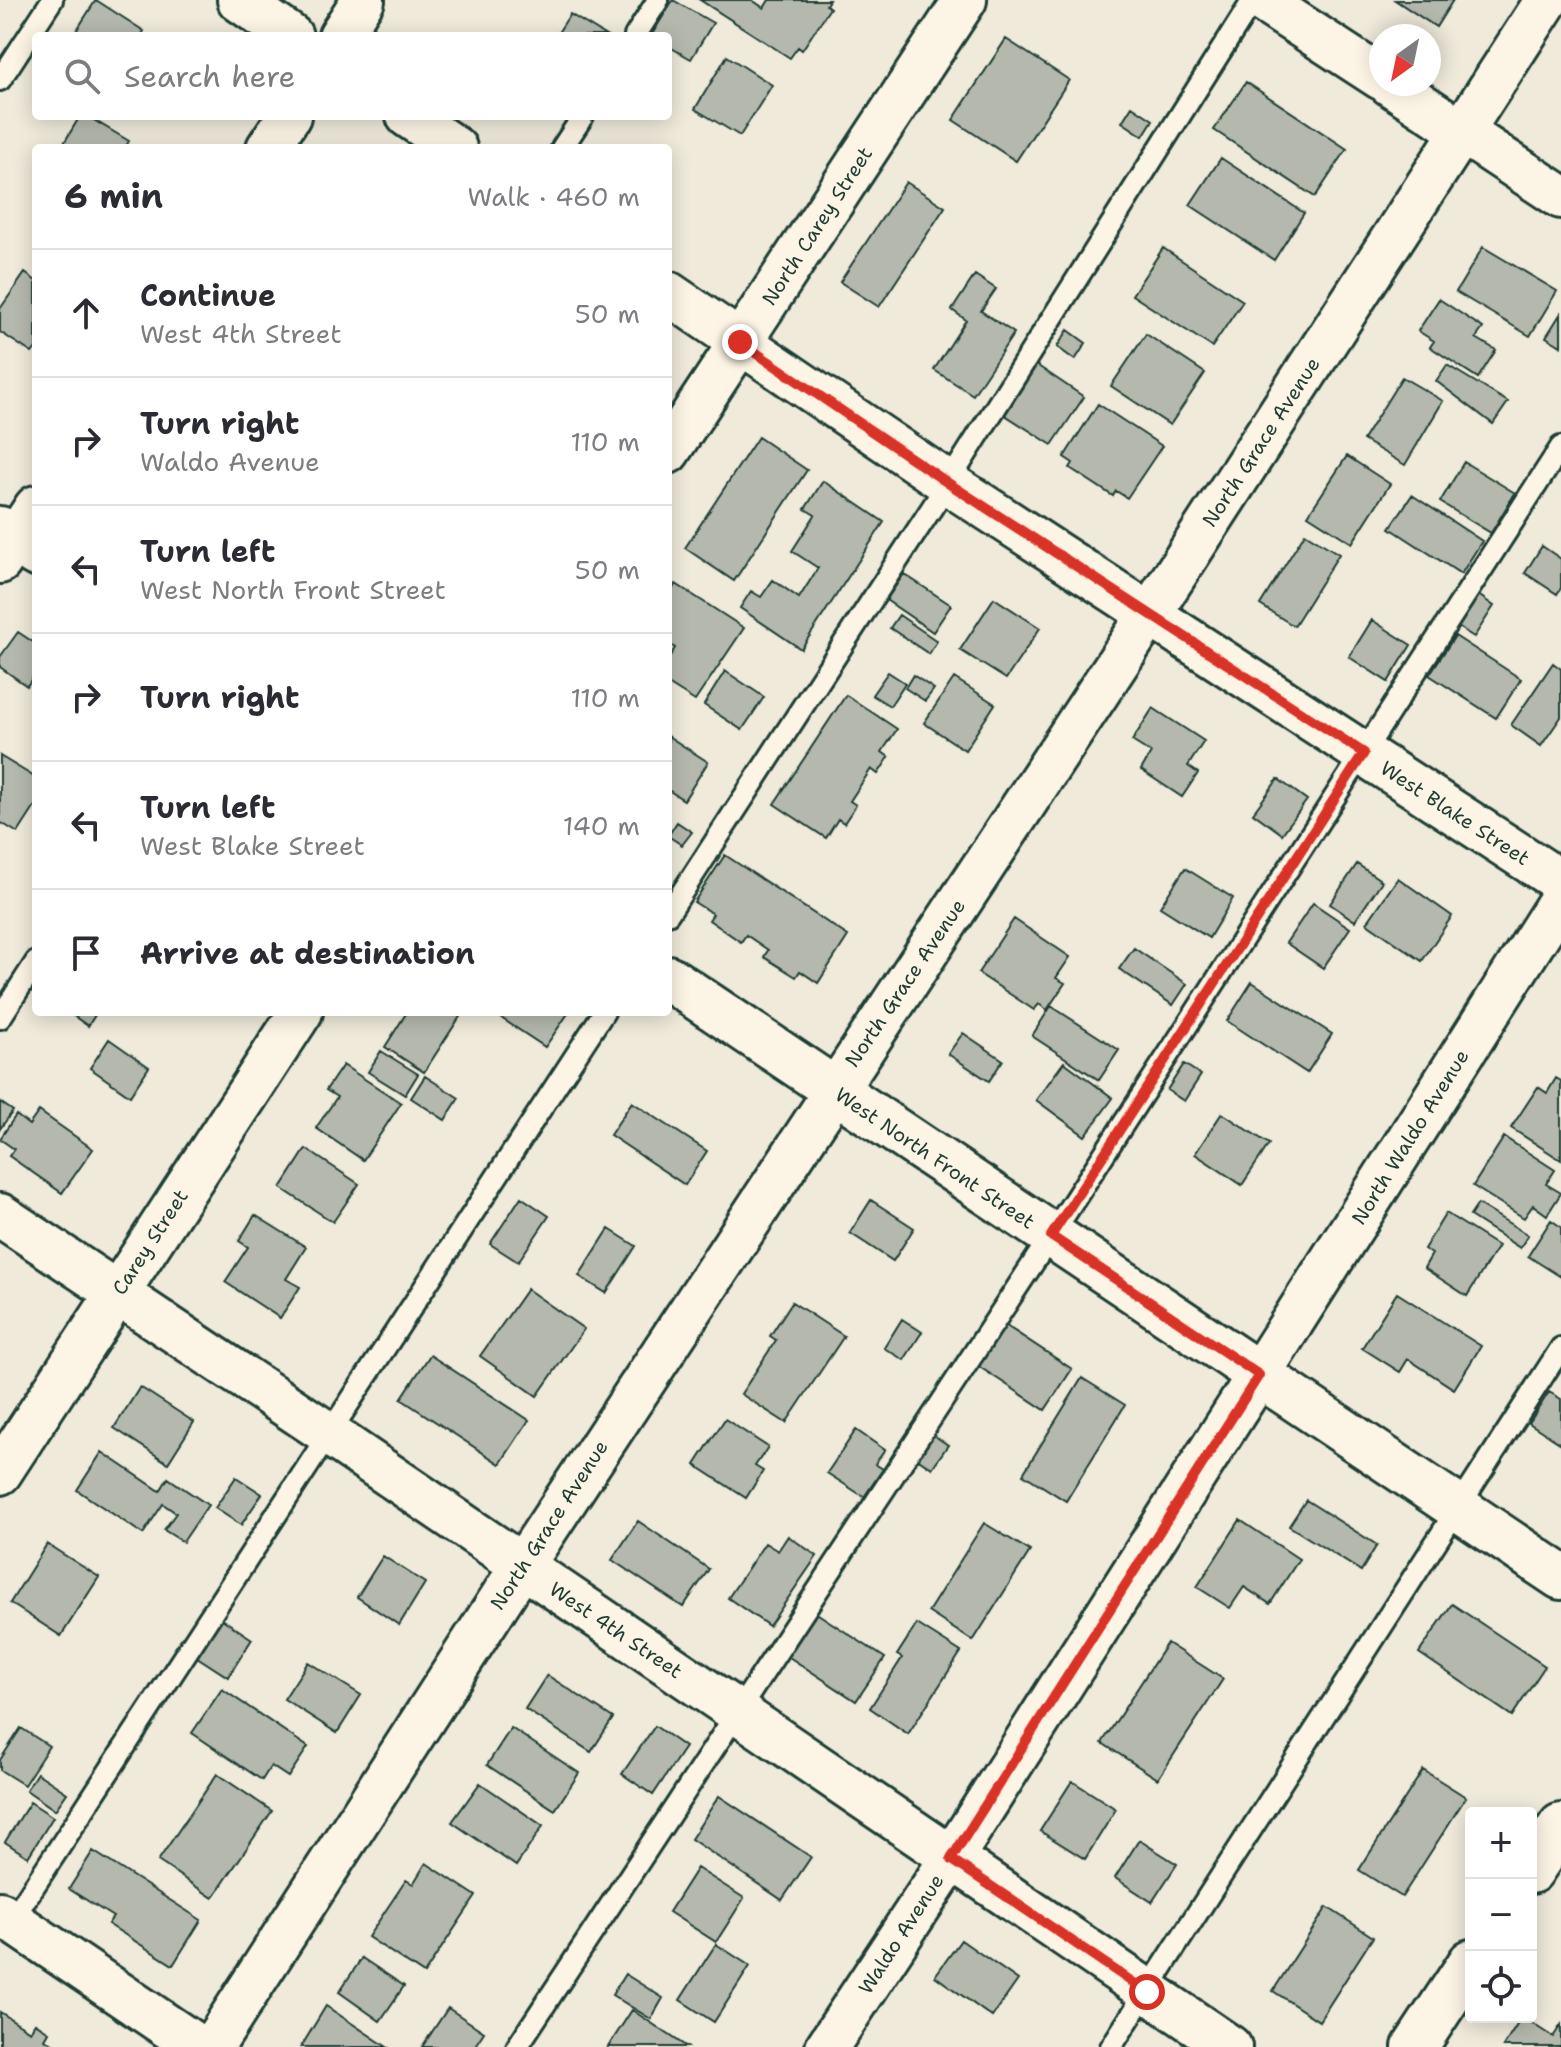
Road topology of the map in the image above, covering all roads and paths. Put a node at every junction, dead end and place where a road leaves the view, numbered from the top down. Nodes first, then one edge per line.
1 (52, 0) edge
2 (239, 0) edge
3 (363, 0) edge
4 (658, 0) edge
5 (965, 0) edge
6 (1253, 0) edge
7 (1261, 0) edge
8 (1547, 0) edge
9 (285, 32) edge
10 (343, 32) edge
11 (638, 32) edge
12 (1369, 70) edge
13 (0, 80) edge
14 (1408, 96) edge
15 (286, 120) edge
16 (414, 120) edge
17 (580, 120) edge
18 (1461, 131) junction
19 (271, 144) edge
20 (449, 144) edge
21 (565, 144) edge
22 (1561, 197) edge
23 (672, 296) edge
24 (740, 342) junction
25 (672, 446) edge
26 (1561, 447) edge
27 (948, 483) junction
28 (1151, 612) junction
29 (1364, 753) junction
30 (1561, 882) edge
31 (1561, 899) edge
32 (672, 908) edge
33 (32, 968) edge
34 (672, 981) edge
35 (298, 1016) edge
36 (601, 1016) edge
37 (0, 1018) edge
38 (834, 1090) junction
39 (0, 1215) edge
40 (1051, 1236) junction
41 (117, 1293) junction
42 (1561, 1348) edge
43 (1259, 1375) junction
44 (329, 1434) junction
45 (0, 1473) edge
46 (1459, 1509) junction
47 (522, 1566) junction
48 (1561, 1577) edge
49 (738, 1713) junction
50 (1561, 1826) edge
51 (951, 1859) junction
52 (1537, 1862) edge
53 (4, 1924) edge
54 (1465, 1971) edge
55 (1147, 1992) junction
56 (198, 2047) edge
57 (212, 2047) edge
58 (517, 2047) edge
59 (827, 2047) edge
60 (1111, 2047) edge
61 (1230, 2047) edge
62 (1415, 2047) edge

1 - 13 lane
2 - 9 street
3 - 10 street
4 - 11 lane
5 - 24 street, North Carey Street
6 - 27 lane
7 - 12 street
8 - 18 street, North Grace Avenue
14 - 18 street
15 - 19 street
16 - 20 street
17 - 21 lane
18 - 22 street
18 - 28 street, North Grace Avenue
23 - 24 street, West Blake Street
24 - 25 street, North Carey Street
24 - 27 street, West Blake Street
26 - 29 lane
27 - 28 street, West Blake Street
27 - 32 lane
28 - 29 street, West Blake Street
28 - 38 street, North Grace Avenue
29 - 30 street, West Blake Street
29 - 40 lane
31 - 43 street, North Waldo Avenue
33 - 37 lane
34 - 38 street, West North Front Street
35 - 41 street, Carey Street
36 - 44 lane
38 - 40 street, West North Front Street
38 - 47 street, North Grace Avenue
39 - 41 street, West 4th Street
40 - 43 street, West North Front Street
40 - 49 lane
41 - 44 street, West 4th Street
41 - 45 street, Carey Street
42 - 46 lane
43 - 46 street, West North Front Street
43 - 51 street, Waldo Avenue
44 - 47 street, West 4th Street
44 - 53 lane
46 - 48 street, West North Front Street
46 - 55 lane
47 - 49 street, West 4th Street
47 - 57 street, North Grace Avenue
49 - 51 street, West 4th Street
49 - 58 lane
50 - 52 street
51 - 55 street, West 4th Street
51 - 59 street, Waldo Avenue
53 - 56 street
54 - 62 street
55 - 60 lane
55 - 61 street, West 4th Street

